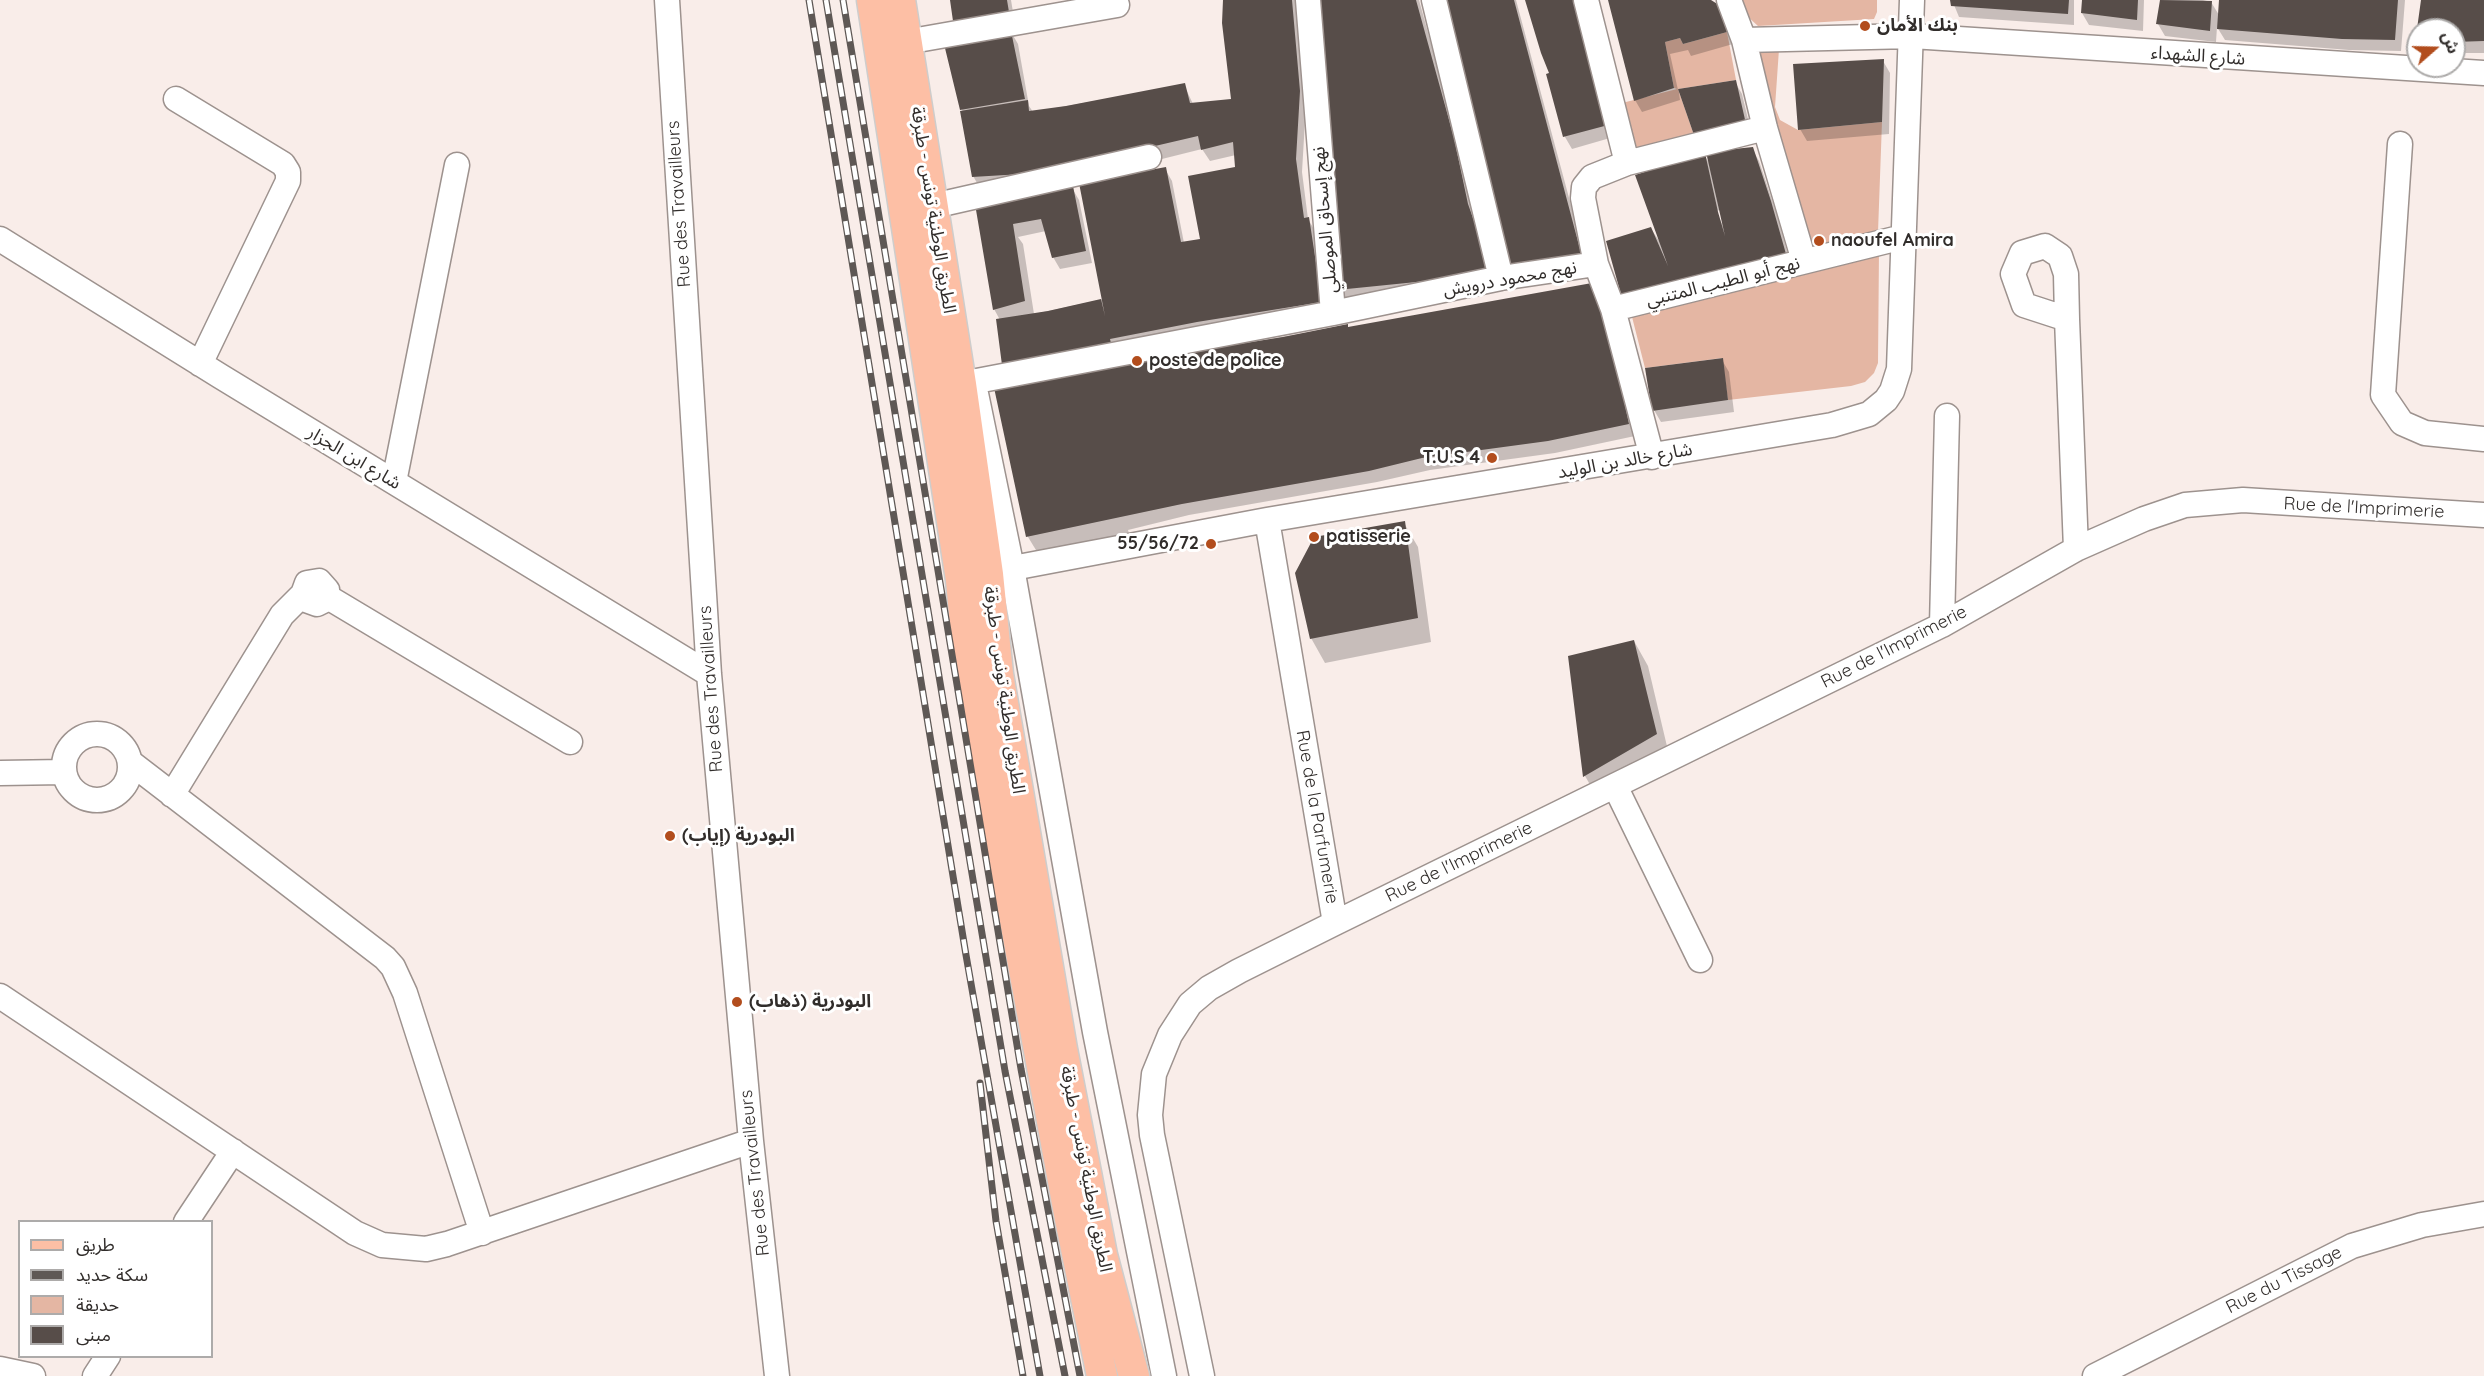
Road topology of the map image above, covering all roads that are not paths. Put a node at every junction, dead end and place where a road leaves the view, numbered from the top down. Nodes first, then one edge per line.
1 (667, 0) edge
2 (872, 0) edge
3 (900, 0) edge
4 (908, 0) edge
5 (1308, 0) edge
6 (1434, 0) edge
7 (1586, 0) edge
8 (1729, 0) edge
9 (1912, 0) edge
10 (1117, 5) dead end
11 (1912, 36) junction
12 (1744, 40) junction
13 (911, 41) junction
14 (2484, 74) edge
15 (176, 99) dead end
16 (1765, 128) junction
17 (2400, 144) dead end
18 (1149, 157) dead end
19 (1627, 163) junction
20 (458, 165) dead end
21 (939, 204) junction
22 (1903, 237) junction
23 (0, 239) edge
24 (1804, 261) junction
25 (1596, 264) junction
26 (1501, 278) junction
27 (1613, 309) junction
28 (1333, 313) junction
29 (2067, 319) dead end
30 (201, 364) junction
31 (968, 383) junction
32 (1947, 416) dead end
33 (2484, 440) edge
34 (1652, 457) junction
35 (394, 482) junction
36 (2484, 514) edge
37 (1267, 520) junction
38 (2076, 549) junction
39 (987, 574) junction
40 (1942, 625) junction
41 (709, 674) junction
42 (570, 742) dead end
43 (130, 762) junction
44 (64, 772) junction
45 (0, 773) edge
46 (1615, 786) junction
47 (172, 795) junction
48 (1335, 923) junction
49 (1700, 960) dead end
50 (0, 996) edge
51 (751, 1140) junction
52 (233, 1151) junction
53 (2484, 1214) edge
54 (187, 1220) edge
55 (482, 1233) junction
56 (107, 1358) edge
57 (0, 1369) edge
58 (33, 1376) edge
59 (95, 1376) edge
60 (777, 1376) edge
61 (1102, 1376) edge
62 (1134, 1376) edge
63 (1164, 1376) edge
64 (1202, 1376) edge
65 (2095, 1376) edge

1 - 41 street, Rue des Travailleurs
2 - 39 main road, الطريق الوطنية تونس - طبرقة
3 - 13 main road, الطريق الوطنية تونس - طبرقة
4 - 13 street
5 - 28 street, نهج إسحاق الموصلي
6 - 26 street
7 - 19 street
8 - 12 street
9 - 11 street, شارع خالد بن الوليد
10 - 13 street
11 - 12 street, شارع الشهداء
11 - 14 street, شارع الشهداء
11 - 22 street, شارع خالد بن الوليد
12 - 16 street
13 - 21 main road, الطريق الوطنية تونس - طبرقة
15 - 30 street
16 - 19 street
16 - 24 street
17 - 33 street
18 - 21 street
19 - 25 street
20 - 35 street
21 - 31 main road, الطريق الوطنية تونس - طبرقة
22 - 24 street, نهج أبو الطيب المتنبي
22 - 34 street, شارع خالد بن الوليد
23 - 30 street, شارع ابن الجزار
24 - 27 street, نهج أبو الطيب المتنبي
25 - 26 street, نهج محمود درويش
25 - 27 street, نهج محمود درويش
26 - 28 street, نهج محمود درويش
27 - 34 street, نهج محمود درويش
28 - 31 street, نهج إسحاق الموصلي
29 - 38 street
30 - 35 street, شارع ابن الجزار
31 - 39 main road, الطريق الوطنية تونس - طبرقة
32 - 40 street
34 - 37 street, شارع خالد بن الوليد
35 - 41 street, شارع ابن الجزار
36 - 38 street, Rue de l'Imprimerie
37 - 39 street, شارع خالد بن الوليد
37 - 48 street, Rue de la Parfumerie
38 - 40 street, Rue de l'Imprimerie
39 - 61 main road, الطريق الوطنية تونس - طبرقة
39 - 62 main road, الطريق الوطنية تونس - طبرقة
39 - 63 street
40 - 46 street, Rue de l'Imprimerie
41 - 51 street, Rue des Travailleurs
42 - 47 street
43 - 44 street
43 - 44 street
43 - 47 street
44 - 45 street
46 - 48 street, Rue de l'Imprimerie
46 - 49 street
47 - 55 street
48 - 64 street, Rue de la Parfumerie
50 - 52 street
51 - 55 street
51 - 60 street, Rue des Travailleurs
52 - 54 street
52 - 55 street
53 - 65 street, Rue du Tissage
56 - 59 street
57 - 58 street

